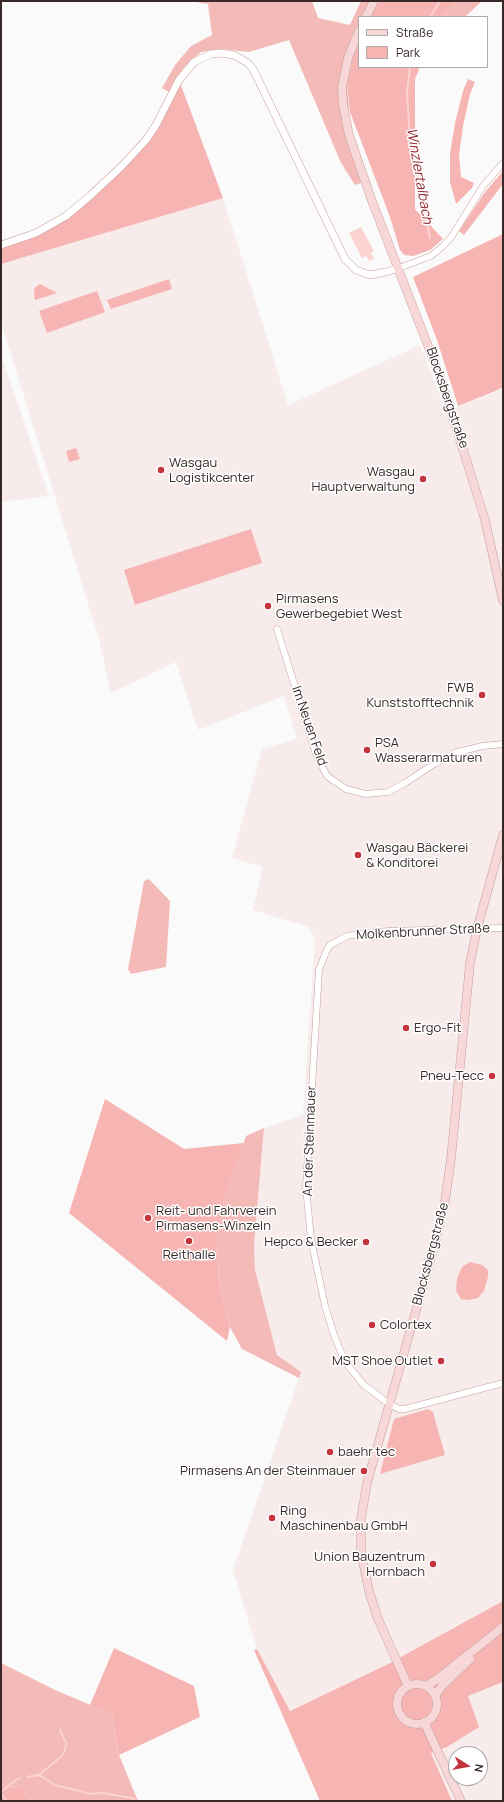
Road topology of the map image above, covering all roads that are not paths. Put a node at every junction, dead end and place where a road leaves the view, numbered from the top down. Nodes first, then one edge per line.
1 (374, 1) edge
2 (366, 16) edge
3 (358, 34) edge
4 (503, 163) edge
5 (1, 245) edge
6 (399, 268) junction
7 (503, 601) edge
8 (277, 629) dead end
9 (503, 744) edge
10 (503, 835) edge
11 (503, 928) edge
12 (478, 929) junction
13 (326, 952) joint
14 (503, 1383) edge
15 (389, 1404) junction
16 (502, 1628) edge
17 (408, 1686) junction
18 (426, 1686) junction
19 (435, 1696) junction
20 (424, 1722) junction
21 (461, 1801) edge

1 - 2 main road
3 - 6 main road, Blocksbergstraße
4 - 6 street
5 - 6 street
6 - 7 main road, Blocksbergstraße
8 - 9 street, Im Neuen Feld
10 - 12 main road, Blocksbergstraße
11 - 12 street, Molkenbrunner Straße
12 - 13 street, Molkenbrunner Straße
12 - 15 main road, Blocksbergstraße
13 - 15 street, An der Steinmauer
14 - 15 street
15 - 17 main road, Blocksbergstraße
16 - 18 main road
16 - 19 main road
17 - 18 main road
17 - 20 main road
18 - 19 main road
19 - 20 main road
20 - 21 main road

